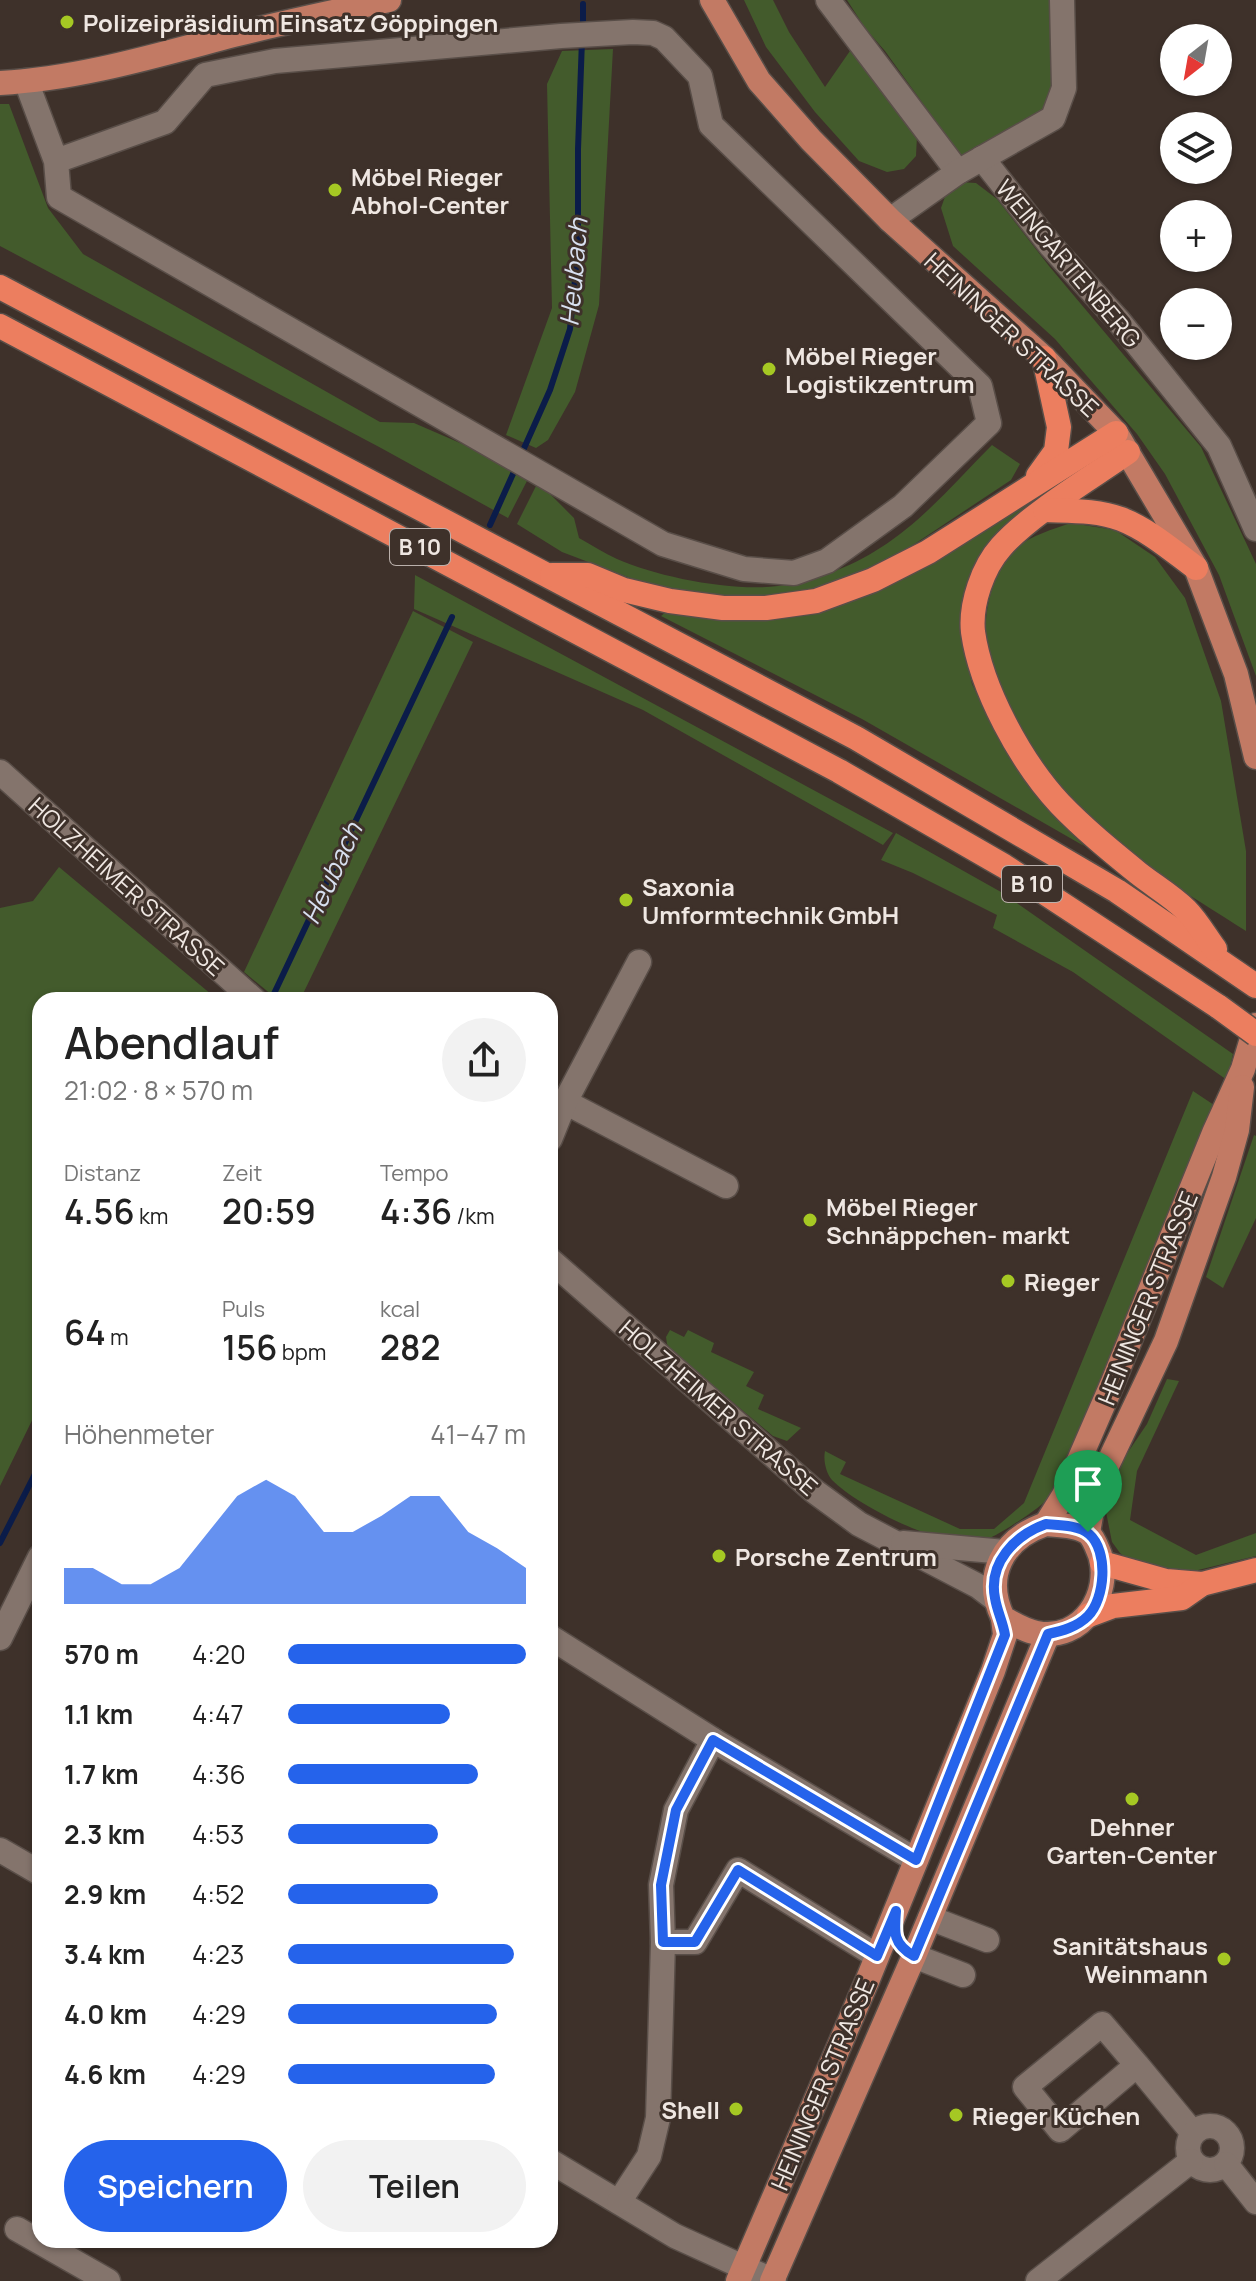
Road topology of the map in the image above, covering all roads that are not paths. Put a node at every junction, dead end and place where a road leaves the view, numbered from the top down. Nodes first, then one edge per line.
1 (389, 0) edge
2 (712, 0) edge
3 (828, 0) edge
4 (1062, 0) edge
5 (26, 81) junction
6 (0, 83) edge
7 (982, 158) junction
8 (56, 161) junction
9 (958, 172) junction
10 (890, 220) junction
11 (0, 287) edge
12 (0, 326) edge
13 (1044, 358) junction
14 (1122, 442) junction
15 (1029, 487) junction
16 (1045, 510) junction
17 (1256, 529) edge
18 (1196, 568) junction
19 (546, 575) junction
20 (1256, 757) edge
21 (0, 772) edge
22 (639, 962) dead end
23 (1226, 964) junction
24 (1256, 986) edge
25 (245, 992) edge
26 (1256, 1025) edge
27 (1256, 1034) edge
28 (1243, 1069) junction
29 (565, 1102) junction
30 (558, 1119) edge
31 (726, 1186) dead end
32 (558, 1267) edge
33 (1046, 1524) junction
34 (1088, 1532) junction
35 (897, 1543) junction
36 (1005, 1552) junction
37 (1102, 1563) junction
38 (1256, 1570) edge
39 (32, 1573) edge
40 (1202, 1584) junction
41 (999, 1608) junction
42 (1089, 1615) junction
43 (1048, 1634) junction
44 (0, 1638) edge
45 (558, 1642) edge
46 (713, 1740) junction
47 (0, 1850) edge
48 (916, 1860) junction
49 (32, 1868) edge
50 (896, 1911) junction
51 (930, 1918) junction
52 (987, 1940) dead end
53 (663, 1942) junction
54 (877, 1956) junction
55 (914, 1956) junction
56 (963, 1975) dead end
57 (1137, 2065) junction
58 (1193, 2133) junction
59 (1191, 2161) junction
60 (1226, 2164) junction
61 (558, 2166) edge
62 (619, 2202) junction
63 (1256, 2202) edge
64 (17, 2229) dead end
65 (32, 2238) edge
66 (50, 2248) edge
67 (741, 2274) edge
68 (108, 2281) edge
69 (773, 2281) edge
70 (1038, 2281) edge

1 - 5 main road
2 - 10 main road, HEININGER STRASSE
3 - 9 street
4 - 7 street
5 - 6 main road
5 - 8 street
7 - 9 street
7 - 17 street, WEINGARTENBERG
8 - 8 street
9 - 10 street
10 - 13 main road, HEININGER STRASSE
11 - 19 highway, B 10
12 - 27 highway, B 10, bridge
13 - 14 main road, HEININGER STRASSE
13 - 15 highway, B 10
14 - 15 highway, B 10
14 - 16 highway
14 - 18 main road, HEININGER STRASSE
15 - 19 highway, B 10
16 - 18 highway
16 - 23 highway
18 - 20 main road, HEININGER STRASSE
19 - 23 highway, B 10
21 - 25 street, HOLZHEIMER STRASSE
22 - 29 street
23 - 24 highway, B 10
26 - 28 main road, HEININGER STRASSE
28 - 33 main road, HEININGER STRASSE
28 - 34 main road, HEININGER STRASSE
29 - 30 street
29 - 31 street
32 - 35 street, HOLZHEIMER STRASSE
33 - 34 main road
33 - 36 main road
34 - 37 main road
35 - 36 street, HOLZHEIMER STRASSE
35 - 41 street, HOLZHEIMER STRASSE
36 - 41 main road
37 - 40 highway
37 - 42 main road
38 - 40 highway
39 - 44 street
40 - 42 highway
41 - 43 main road
41 - 48 main road, HEININGER STRASSE
42 - 43 main road
43 - 51 main road, HEININGER STRASSE
45 - 46 street
46 - 48 street
46 - 53 street
47 - 49 street
48 - 50 main road, HEININGER STRASSE
50 - 54 main road, HEININGER STRASSE
50 - 55 main road
51 - 52 street
51 - 55 main road, HEININGER STRASSE
53 - 54 street
53 - 62 street
54 - 67 main road, HEININGER STRASSE
55 - 56 street
55 - 69 main road, HEININGER STRASSE
57 - 57 street
57 - 58 street
58 - 59 street
58 - 60 street
59 - 60 street
59 - 70 street
60 - 63 street
61 - 62 street
62 - 67 street
64 - 65 street
66 - 68 street
67 - 69 street

